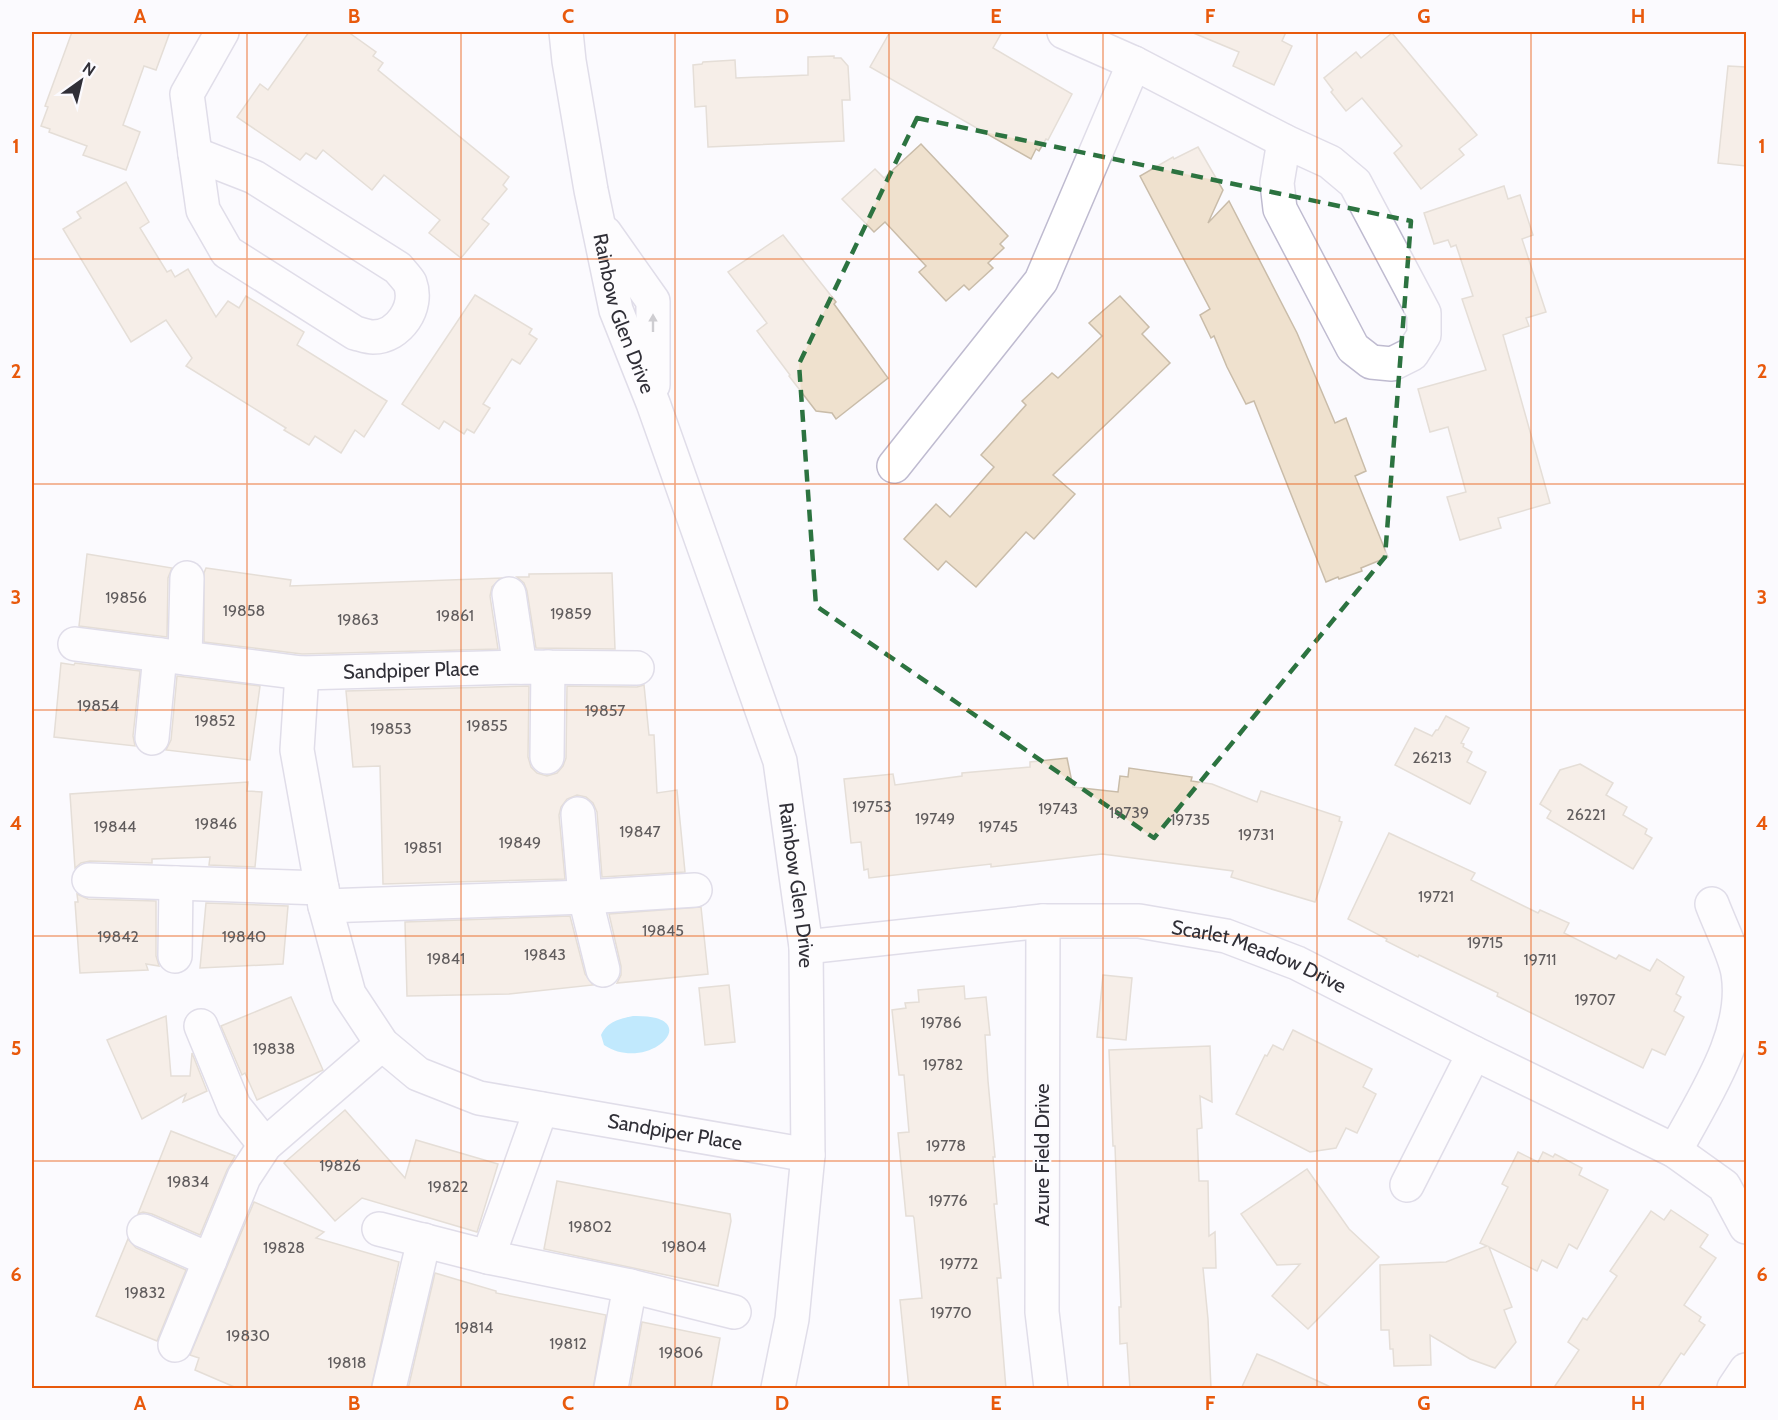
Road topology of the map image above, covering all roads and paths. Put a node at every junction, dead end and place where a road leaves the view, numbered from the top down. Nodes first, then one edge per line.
1 (222, 32) edge
2 (566, 32) edge
3 (1064, 32) edge
4 (1134, 63) junction
5 (1284, 141) junction
6 (195, 154) junction
7 (894, 466) dead end
8 (187, 578) dead end
9 (509, 594) dead end
10 (75, 644) dead end
11 (172, 657) junction
12 (534, 667) junction
13 (637, 668) dead end
14 (302, 673) junction
15 (152, 738) dead end
16 (547, 757) dead end
17 (578, 814) dead end
18 (89, 880) dead end
19 (176, 883) junction
20 (694, 890) dead end
21 (323, 897) junction
22 (585, 897) junction
23 (1712, 904) dead end
24 (1042, 921) junction
25 (806, 947) junction
26 (175, 956) dead end
27 (603, 970) dead end
28 (201, 1026) dead end
29 (382, 1044) junction
30 (1474, 1053) junction
31 (541, 1109) junction
32 (265, 1145) junction
33 (1675, 1151) junction
34 (808, 1155) junction
35 (1407, 1185) dead end
36 (1746, 1227) edge
37 (379, 1229) dead end
38 (144, 1231) dead end
39 (424, 1240) junction
40 (488, 1257) junction
41 (210, 1260) junction
42 (630, 1286) junction
43 (734, 1312) dead end
44 (175, 1345) dead end
45 (1746, 1370) edge
46 (389, 1389) edge
47 (611, 1389) edge
48 (778, 1389) edge
49 (1051, 1389) edge
50 (1734, 1389) edge

1 - 6 street
2 - 25 street, Rainbow Glen Drive
3 - 4 street
4 - 5 street
4 - 7 street
5 - 5 street
6 - 6 street
8 - 11 street
9 - 12 street
10 - 11 street, Sandpiper Place
11 - 14 street, Sandpiper Place
11 - 15 street
12 - 13 street, Sandpiper Place
12 - 14 street, Sandpiper Place
12 - 16 street
14 - 21 street, Sandpiper Place
17 - 22 street
18 - 19 street
19 - 21 street
19 - 26 street
20 - 22 street
21 - 22 street
21 - 29 street, Sandpiper Place
22 - 27 street
23 - 33 street
24 - 25 street, Scarlet Meadow Drive
24 - 30 street, Scarlet Meadow Drive
24 - 49 street, Azure Field Drive
25 - 34 street, Rainbow Glen Drive
28 - 32 street
29 - 31 street, Sandpiper Place
29 - 32 street
30 - 33 street, Scarlet Meadow Drive
30 - 35 street
31 - 34 street, Sandpiper Place
31 - 40 street
32 - 41 street
33 - 36 street
34 - 48 street, Rainbow Glen Drive
37 - 39 street
38 - 41 street
39 - 40 street
39 - 46 street
40 - 42 street
41 - 44 street
42 - 43 street
42 - 47 street
45 - 50 street

